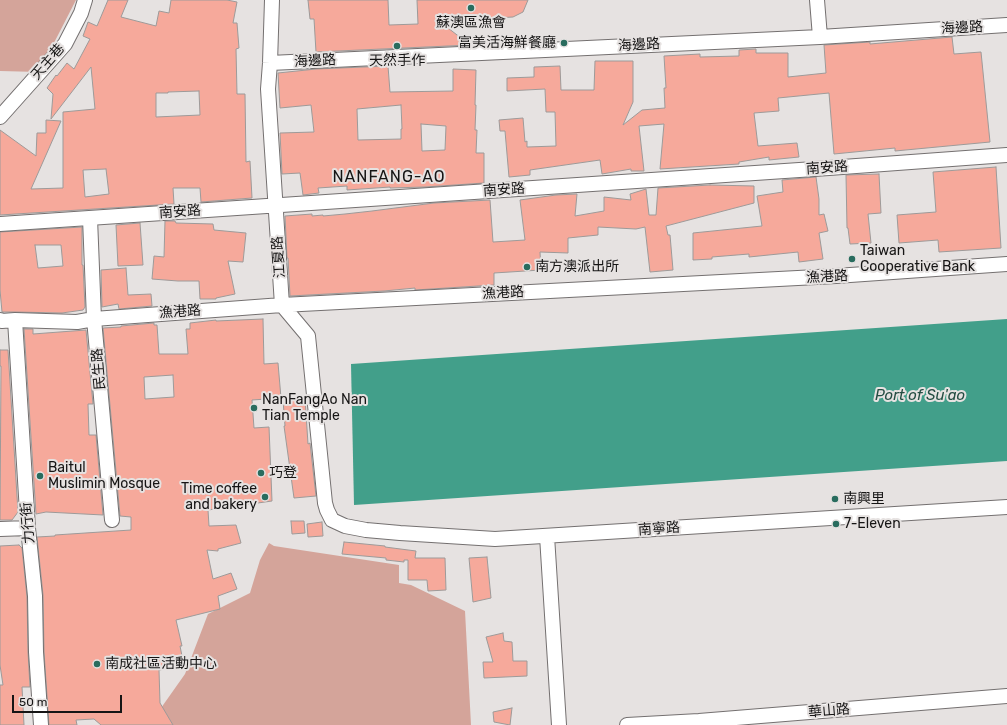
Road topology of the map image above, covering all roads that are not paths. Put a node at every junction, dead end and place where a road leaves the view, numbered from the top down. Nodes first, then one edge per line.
1 (85, 0) edge
2 (272, 0) edge
3 (817, 0) edge
4 (1007, 25) edge
5 (820, 37) junction
6 (270, 63) junction
7 (0, 117) edge
8 (1007, 155) edge
9 (275, 205) junction
10 (90, 218) junction
11 (0, 224) edge
12 (1007, 264) edge
13 (282, 305) junction
14 (94, 319) junction
15 (0, 320) edge
16 (14, 320) junction
17 (1007, 507) edge
18 (112, 520) dead end
19 (28, 528) junction
20 (0, 529) edge
21 (547, 536) junction
22 (1007, 696) edge
23 (41, 725) edge
24 (559, 725) edge
25 (627, 725) edge

1 - 7 street, 天主巷
2 - 6 street, 江夏路
3 - 5 street
4 - 5 street, 海邊路
5 - 6 street, 海邊路
6 - 9 street, 江夏路
8 - 9 street, 南安路
9 - 10 street, 南安路
9 - 13 street, 江夏路
10 - 11 street, 南安路
10 - 14 street, 民生路
12 - 13 street, 漁港路
13 - 14 street, 漁港路
13 - 21 street, 南寧路
14 - 16 street, 漁港路
14 - 18 street, 民生路
15 - 16 street, 漁港路
16 - 19 street, 力行街
17 - 21 street, 南寧路
19 - 20 street
19 - 23 street, 力行街
21 - 24 street
22 - 25 street, 華山路

